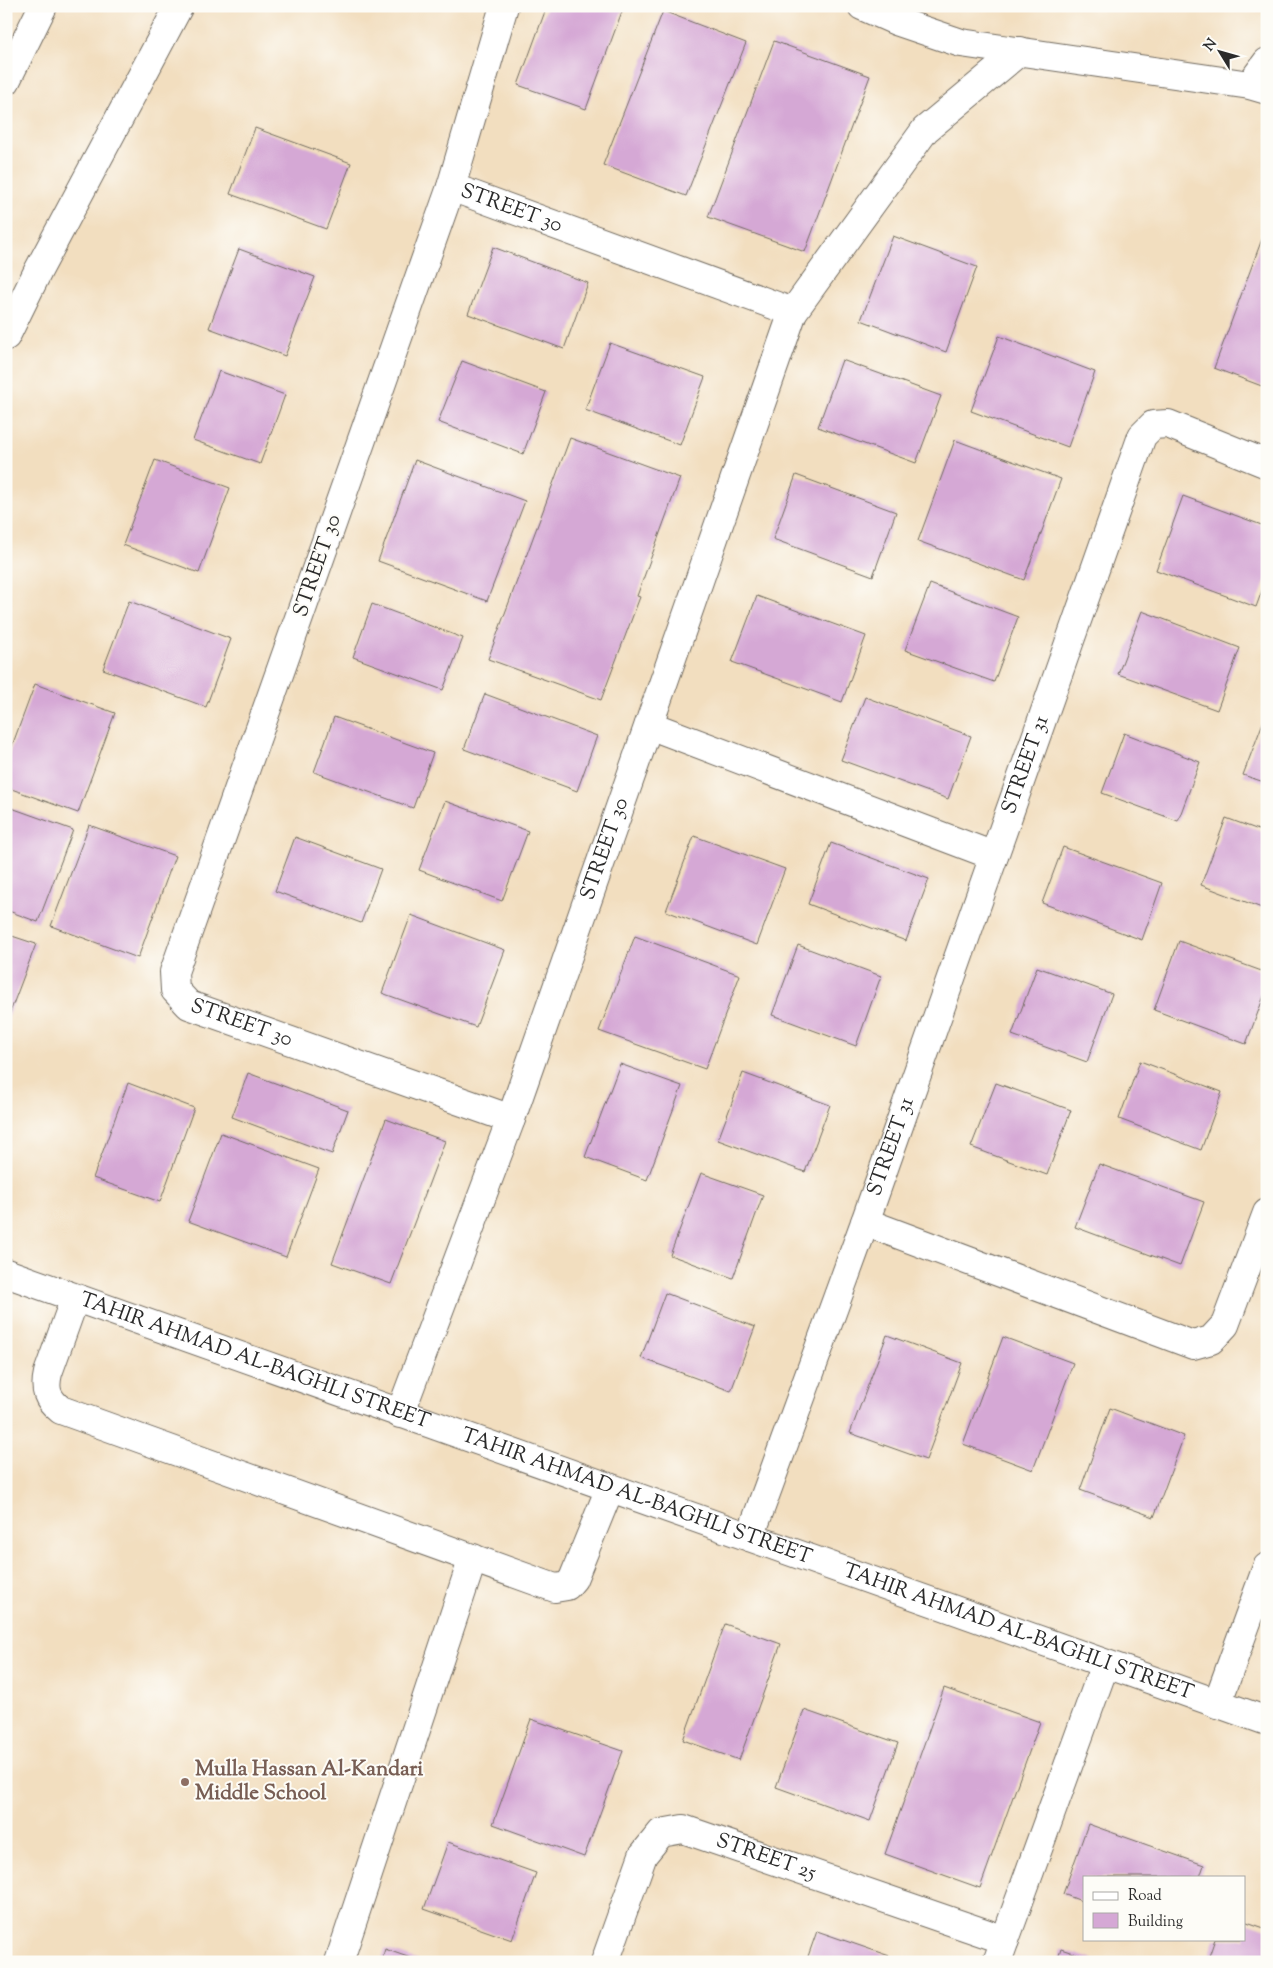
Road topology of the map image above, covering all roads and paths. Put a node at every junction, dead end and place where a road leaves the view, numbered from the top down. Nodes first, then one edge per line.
1 (43, 6) edge
2 (179, 6) edge
3 (504, 6) edge
4 (862, 6) edge
5 (1020, 51) junction
6 (1267, 62) edge
7 (6, 81) edge
8 (1258, 88) edge
9 (452, 186) junction
10 (794, 312) junction
11 (6, 336) edge
12 (1267, 464) edge
13 (649, 725) junction
14 (994, 856) junction
15 (511, 1119) junction
16 (1267, 1213) edge
17 (865, 1222) junction
18 (6, 1274) edge
19 (75, 1298) junction
20 (400, 1414) junction
21 (610, 1488) junction
22 (750, 1538) junction
23 (473, 1558) junction
24 (1267, 1567) edge
25 (1105, 1664) junction
26 (1217, 1704) junction
27 (1267, 1721) edge
28 (1001, 1951) edge
29 (339, 1962) edge
30 (604, 1962) edge

1 - 7 street
2 - 11 street
3 - 9 street
4 - 5 street
5 - 8 street
5 - 10 street
6 - 8 street
9 - 10 street, STREET 30
9 - 15 street, STREET 30
10 - 13 street, STREET 30
12 - 14 street, STREET 31
13 - 14 street
13 - 15 street, STREET 30
14 - 17 street, STREET 31
15 - 20 street, STREET 30
16 - 17 street, STREET 31
17 - 22 street, STREET 31
18 - 19 street, TAHIR AHMAD AL-BAGHLI STREET
19 - 20 street, TAHIR AHMAD AL-BAGHLI STREET
19 - 23 street
20 - 21 street, TAHIR AHMAD AL-BAGHLI STREET
21 - 22 street, TAHIR AHMAD AL-BAGHLI STREET
21 - 23 street
22 - 25 street, TAHIR AHMAD AL-BAGHLI STREET
23 - 29 street
24 - 26 street
25 - 26 street, TAHIR AHMAD AL-BAGHLI STREET
25 - 28 street, STREET 25
26 - 27 street, TAHIR AHMAD AL-BAGHLI STREET
28 - 30 street, STREET 25

